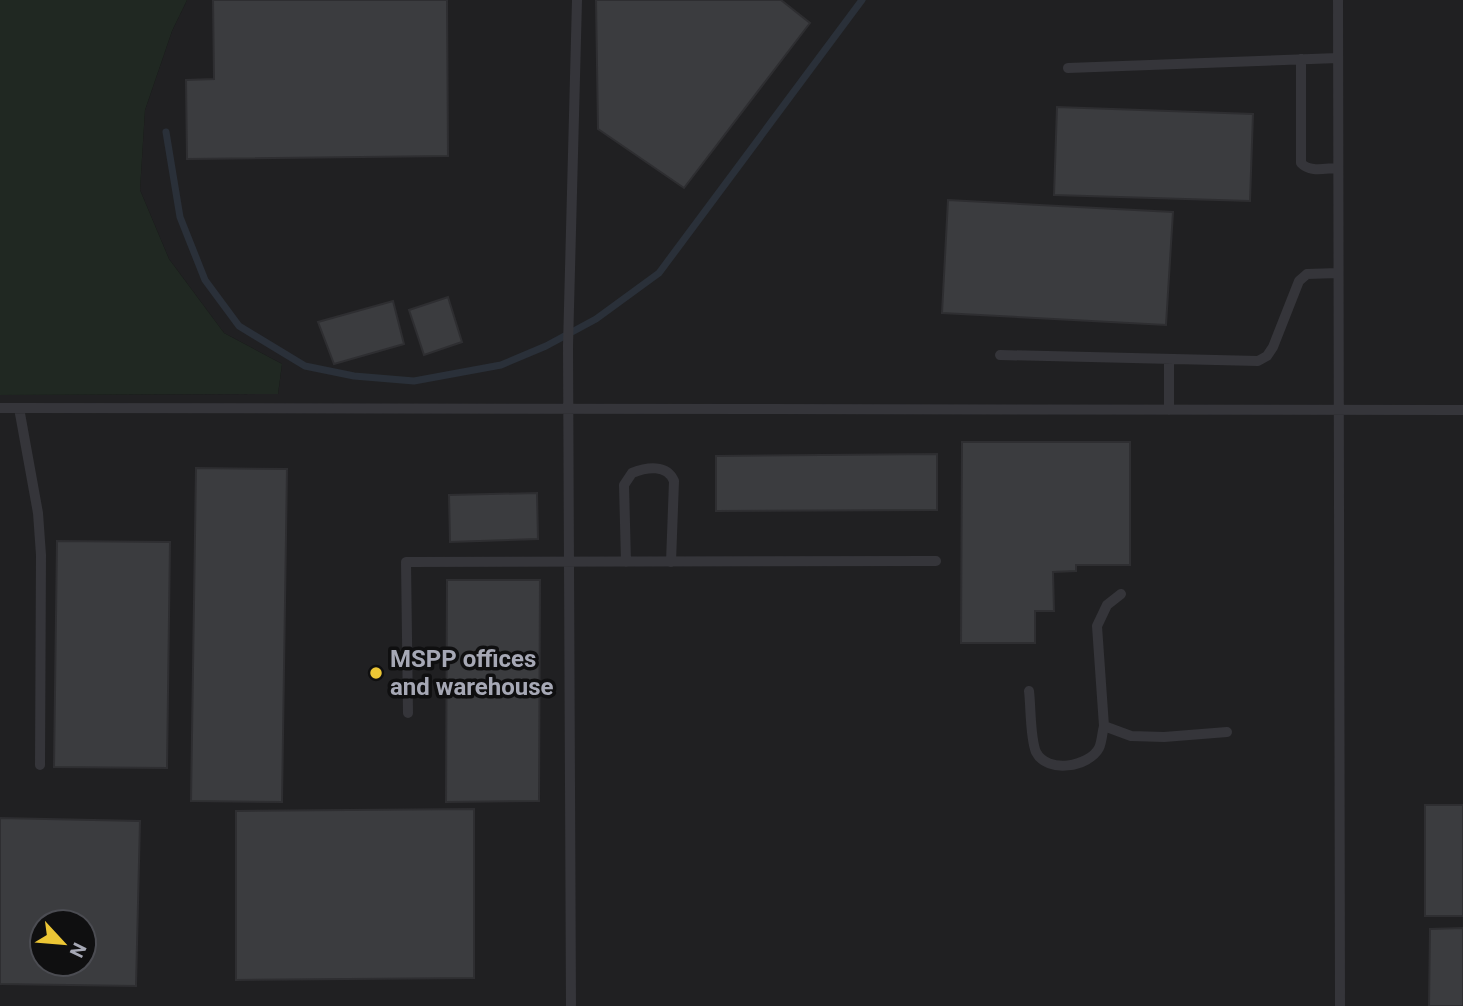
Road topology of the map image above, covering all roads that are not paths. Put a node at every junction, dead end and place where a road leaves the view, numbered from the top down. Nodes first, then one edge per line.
1 (578, 0) edge
2 (1338, 0) edge
3 (1338, 58) junction
4 (1301, 59) junction
5 (1068, 68) dead end
6 (1338, 168) junction
7 (1338, 273) junction
8 (1000, 355) dead end
9 (1169, 359) junction
10 (0, 408) edge
11 (19, 408) junction
12 (569, 410) junction
13 (1169, 410) junction
14 (1463, 410) edge
15 (1339, 411) junction
16 (936, 561) dead end
17 (569, 562) junction
18 (626, 562) junction
19 (671, 562) junction
20 (1121, 594) dead end
21 (1029, 691) dead end
22 (408, 713) dead end
23 (1104, 726) junction
24 (1227, 732) dead end
25 (40, 765) dead end
26 (570, 1006) edge
27 (1340, 1006) edge

1 - 12 lane
2 - 3 lane
3 - 4 lane
3 - 6 lane
4 - 5 lane
4 - 6 lane
6 - 7 lane
7 - 9 lane
7 - 15 lane
8 - 9 lane
9 - 13 lane
10 - 11 lane
11 - 12 lane
11 - 25 lane
12 - 13 lane
12 - 17 lane
13 - 15 lane
14 - 15 lane
15 - 27 lane
16 - 19 lane
17 - 18 lane
17 - 22 lane
17 - 26 lane
18 - 19 lane
18 - 19 lane
20 - 23 lane
21 - 23 lane
23 - 24 lane

